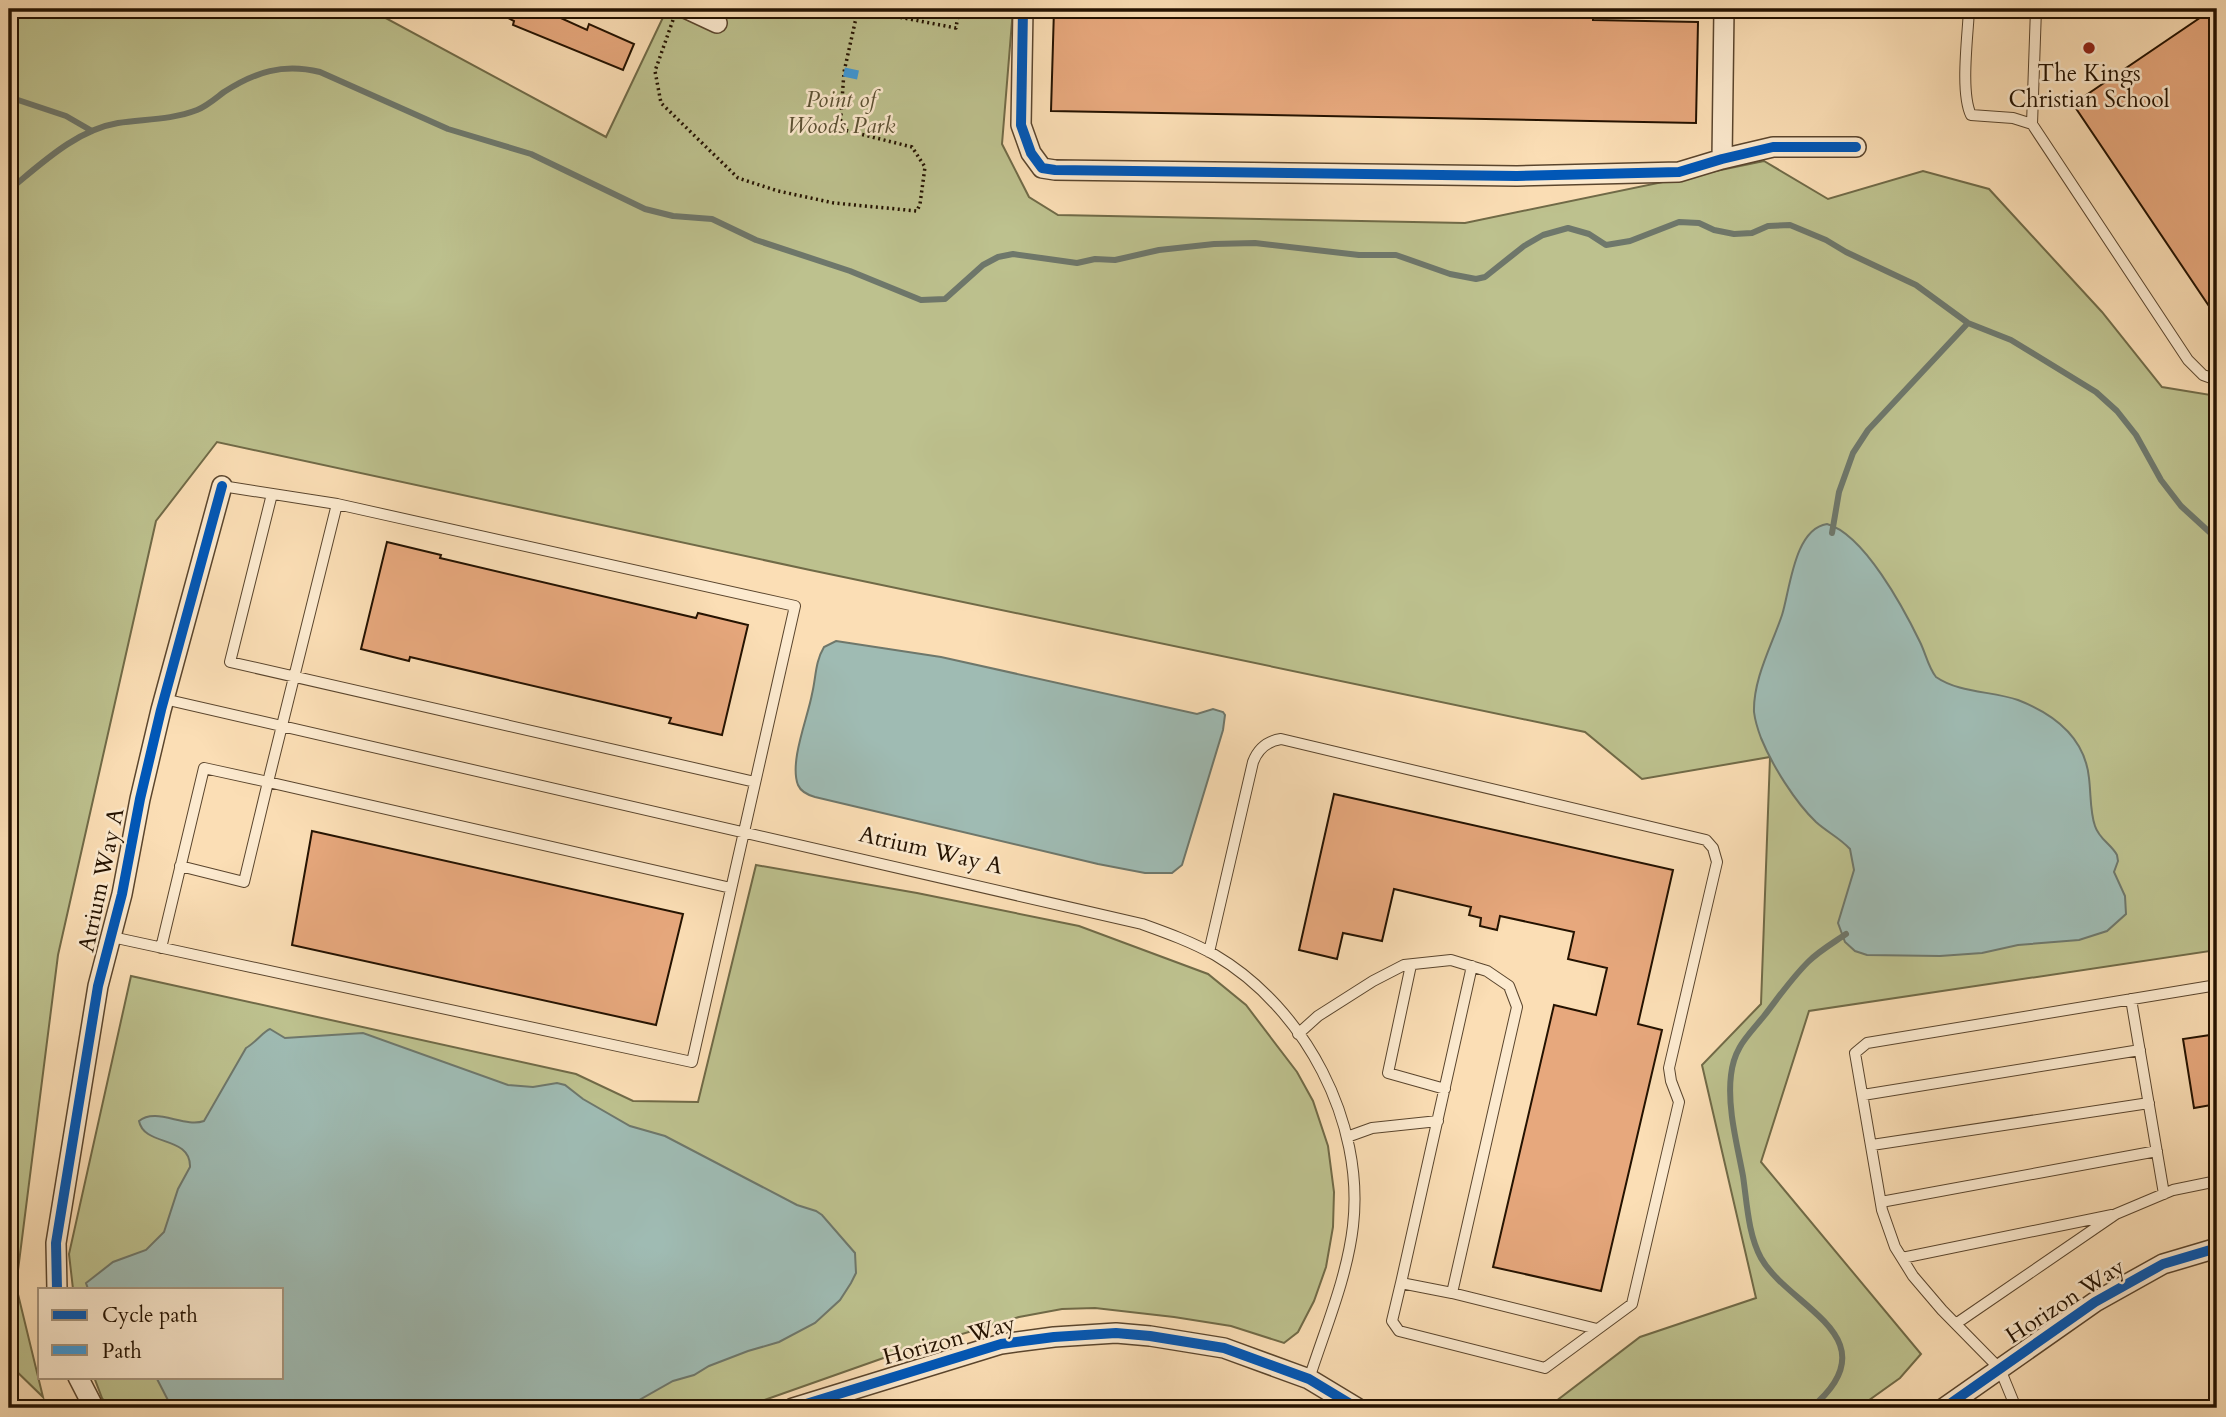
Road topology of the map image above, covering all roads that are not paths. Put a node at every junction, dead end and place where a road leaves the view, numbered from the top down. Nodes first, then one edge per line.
1 (687, 9) edge
2 (1023, 9) edge
3 (1724, 9) edge
4 (1969, 9) edge
5 (2035, 9) edge
6 (717, 23) dead end
7 (2032, 124) junction
8 (1856, 147) dead end
9 (1722, 159) junction
10 (2217, 380) edge
11 (222, 486) joint
12 (272, 494) junction
13 (337, 505) junction
14 (295, 678) junction
15 (164, 699) junction
16 (283, 725) junction
17 (268, 782) junction
18 (755, 782) junction
19 (744, 832) junction
20 (180, 866) junction
21 (731, 888) junction
22 (112, 937) junction
23 (161, 948) junction
24 (1209, 952) junction
25 (1411, 965) junction
26 (1472, 966) junction
27 (2217, 985) edge
28 (2131, 999) junction
29 (1298, 1034) junction
30 (2140, 1050) junction
31 (1445, 1089) junction
32 (1863, 1095) junction
33 (2149, 1103) junction
34 (1438, 1121) junction
35 (1347, 1137) junction
36 (1872, 1145) junction
37 (2157, 1151) junction
38 (2217, 1181) edge
39 (2164, 1194) junction
40 (1881, 1202) junction
41 (2116, 1214) junction
42 (2217, 1248) edge
43 (1902, 1258) junction
44 (1401, 1283) junction
45 (57, 1288) edge
46 (1452, 1293) junction
47 (1957, 1323) junction
48 (1597, 1329) junction
49 (2000, 1369) junction
50 (79, 1378) edge
51 (1309, 1379) junction
52 (94, 1408) edge
53 (793, 1408) edge
54 (1357, 1408) edge
55 (1944, 1408) edge
56 (2016, 1408) edge

1 - 6 street
2 - 9 street
3 - 9 street
4 - 7 lane
5 - 7 lane
7 - 10 lane
8 - 9 street
11 - 12 lane
11 - 15 street, Atrium Way A
12 - 13 lane
12 - 14 lane
13 - 14 lane
13 - 18 lane
14 - 16 lane
14 - 18 lane
15 - 16 lane, Atrium Way A
15 - 22 street, Atrium Way A
16 - 17 lane
16 - 19 lane, Atrium Way A
17 - 20 lane
17 - 20 lane
17 - 21 lane
18 - 19 lane
19 - 21 lane
19 - 24 lane, Atrium Way A
20 - 23 lane
21 - 23 lane
22 - 23 lane
22 - 45 street, Atrium Way A
24 - 29 lane, Atrium Way A
24 - 48 lane
25 - 26 lane
25 - 29 lane
25 - 31 lane
26 - 31 lane
26 - 46 lane
27 - 28 lane
28 - 30 lane
28 - 32 lane
29 - 35 lane, Atrium Way A
30 - 32 lane
30 - 33 lane
31 - 34 lane
32 - 36 lane
33 - 36 lane
33 - 37 lane
34 - 35 lane
34 - 44 lane
35 - 51 lane, Atrium Way A
36 - 40 lane
37 - 39 lane
37 - 40 lane
38 - 39 lane
39 - 41 lane
40 - 43 lane
41 - 43 lane
41 - 47 lane
42 - 49 street, Horizon Way
43 - 47 lane
44 - 46 lane
44 - 48 lane
46 - 48 lane
47 - 49 lane
49 - 55 street, Horizon Way
49 - 56 lane
50 - 52 street
51 - 53 street, Horizon Way
51 - 54 street, Horizon Way

